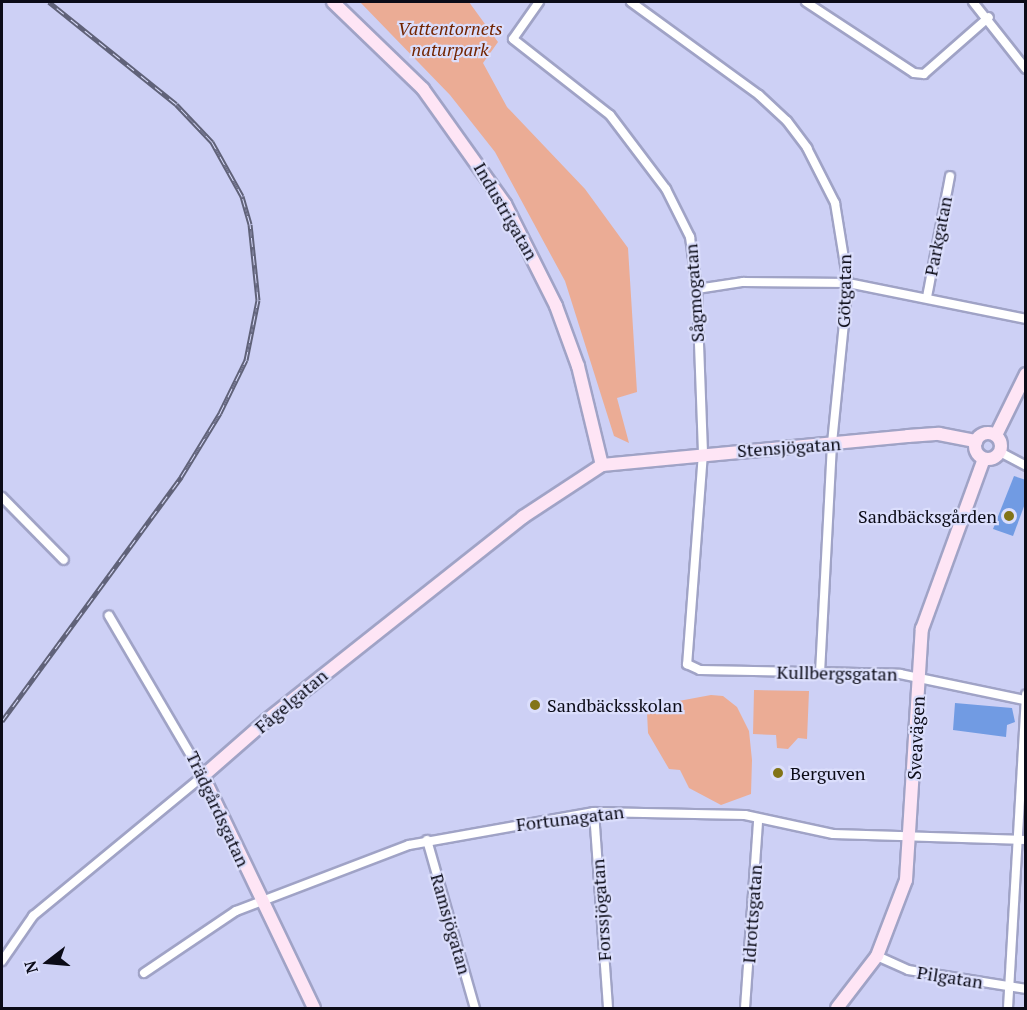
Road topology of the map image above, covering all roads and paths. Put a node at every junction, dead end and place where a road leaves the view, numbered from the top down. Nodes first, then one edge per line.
1 (333, 2) edge
2 (539, 2) edge
3 (631, 2) edge
4 (806, 2) edge
5 (973, 2) edge
6 (989, 17) junction
7 (1026, 69) edge
8 (951, 176) dead end
9 (848, 284) junction
10 (697, 289) junction
11 (927, 297) junction
12 (1026, 319) edge
13 (1026, 374) edge
14 (996, 435) junction
15 (976, 441) junction
16 (832, 444) junction
17 (1000, 452) junction
18 (704, 453) junction
19 (984, 459) junction
20 (602, 465) junction
21 (1026, 466) edge
22 (2, 497) edge
23 (64, 560) dead end
24 (109, 616) dead end
25 (687, 664) joint
26 (820, 672) junction
27 (919, 676) junction
28 (1025, 698) edge
29 (203, 776) junction
30 (594, 812) junction
31 (758, 820) junction
32 (911, 837) junction
33 (427, 840) junction
34 (1022, 840) edge
35 (261, 901) junction
36 (877, 956) junction
37 (2, 961) edge
38 (144, 973) dead end
39 (1009, 987) junction
40 (1026, 989) edge
41 (314, 1008) edge
42 (475, 1008) edge
43 (608, 1008) edge
44 (745, 1008) edge
45 (837, 1008) edge
46 (1008, 1008) edge

1 - 20 street, Industrigatan
2 - 10 street, Sågmogatan
3 - 9 street, Götgatan
4 - 6 street
5 - 6 street
6 - 7 street
8 - 11 street, Parkgatan
9 - 10 street, Parkgatan
9 - 11 street, Parkgatan
9 - 16 street, Götgatan
10 - 18 street, Sågmogatan
11 - 12 street, Parkgatan
13 - 14 street
14 - 15 street
14 - 17 street
15 - 16 street, Stensjögatan
15 - 19 street
16 - 18 street, Stensjögatan
16 - 26 street, Götgatan
17 - 19 street
17 - 21 street
18 - 20 street, Stensjögatan
18 - 25 street, Sågmogatan
19 - 27 street, Sveavägen
20 - 29 street, Fågelgatan
22 - 23 street
24 - 29 street, Trädgårdsgatan
25 - 26 street, Kullbergsgatan
26 - 27 street, Kullbergsgatan
27 - 28 street, Kullbergsgatan
27 - 32 street, Sveavägen
28 - 34 street
29 - 35 street, Trädgårdsgatan
29 - 37 street, Fågelgatan
30 - 31 street, Fortunagatan
30 - 33 street, Fortunagatan
30 - 43 street, Forssjögatan
31 - 32 street, Fortunagatan
31 - 44 street, Idrottsgatan
32 - 34 street, Fortunagatan
32 - 36 street, Sveavägen
33 - 35 street, Fortunagatan
33 - 42 street, Ramsjögatan
34 - 39 street
35 - 38 street, Fortunagatan
35 - 41 street, Trädgårdsgatan
36 - 39 street, Pilgatan
36 - 45 street, Sveavägen
39 - 40 street, Pilgatan
39 - 46 street

